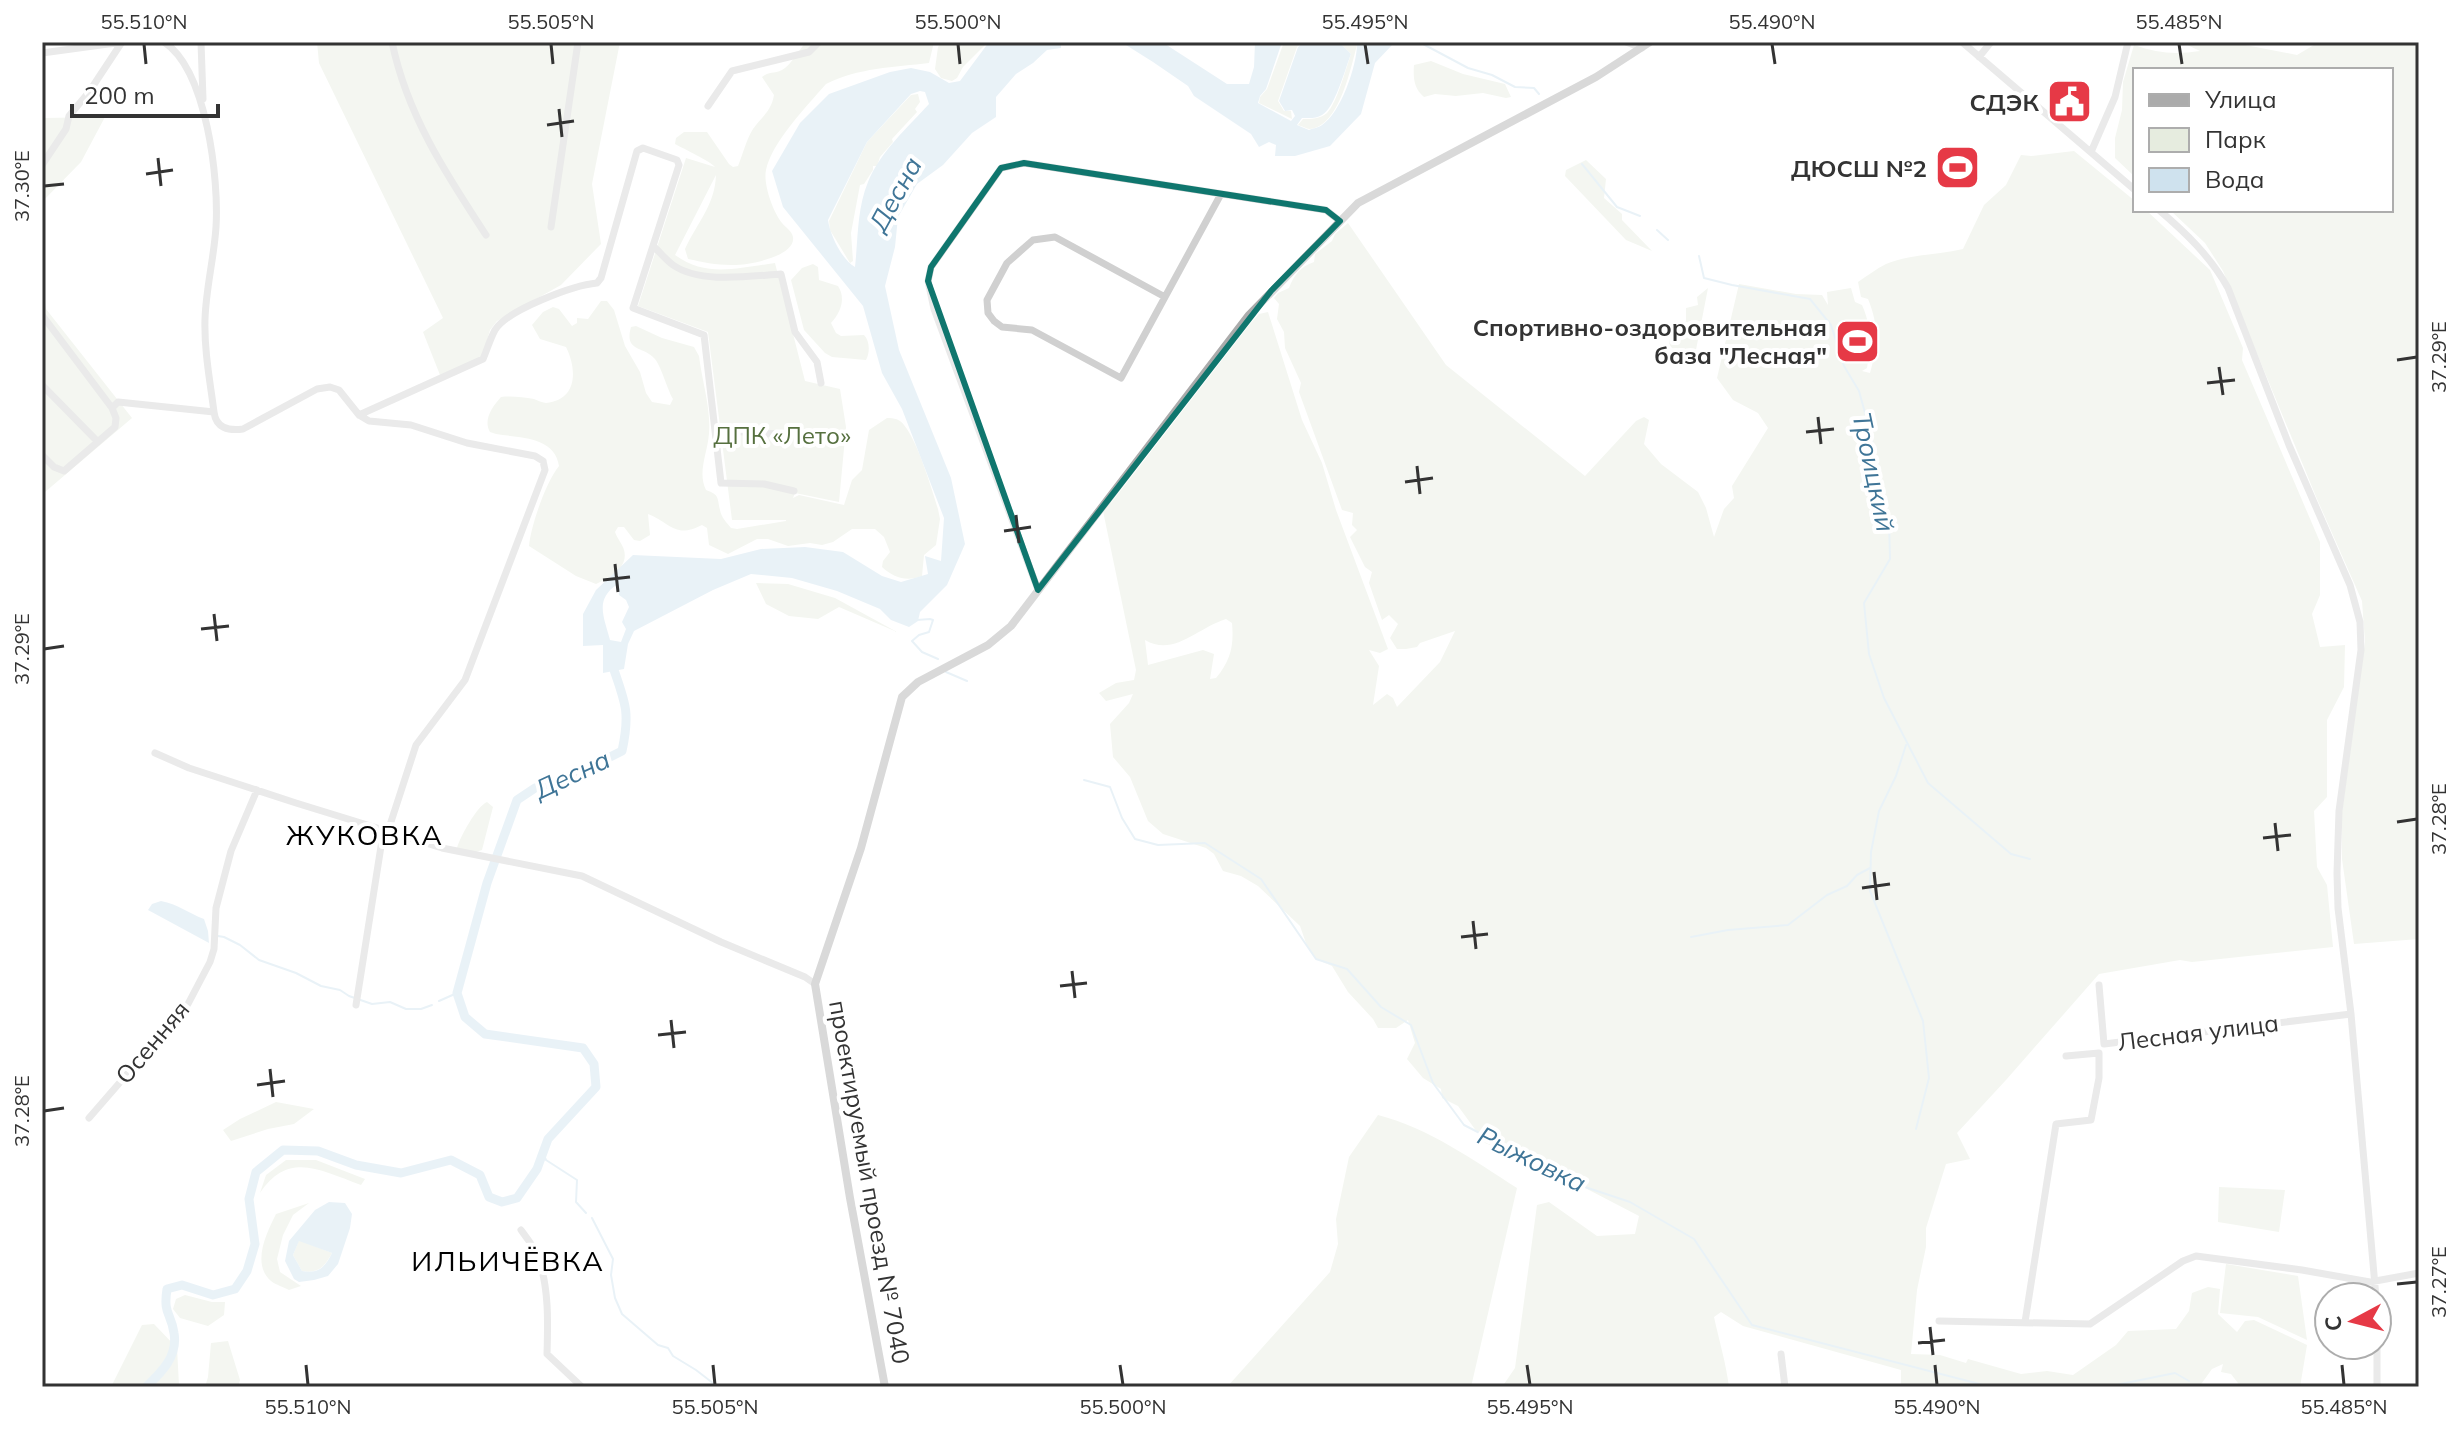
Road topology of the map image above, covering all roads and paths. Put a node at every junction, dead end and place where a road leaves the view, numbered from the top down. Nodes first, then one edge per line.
1 (123, 42) edge
2 (164, 42) edge
3 (201, 42) edge
4 (392, 42) edge
5 (578, 42) edge
6 (819, 42) edge
7 (1626, 42) edge
8 (1650, 42) edge
9 (1962, 42) edge
10 (1991, 42) edge
11 (2128, 42) edge
12 (1642, 48) junction
13 (42, 53) edge
14 (1979, 57) junction
15 (203, 105) junction
16 (708, 106) dead end
17 (2091, 152) junction
18 (42, 165) edge
19 (2133, 188) edge
20 (1221, 194) junction
21 (2161, 212) edge
22 (1340, 221) junction
23 (551, 227) dead end
24 (486, 235) dead end
25 (654, 247) junction
26 (1165, 297) junction
27 (42, 315) edge
28 (821, 383) dead end
29 (42, 385) edge
30 (112, 408) junction
31 (214, 412) junction
32 (359, 415) junction
33 (715, 429) junction
34 (810, 435) dead end
35 (97, 441) junction
36 (42, 455) edge
37 (551, 455) dead end
38 (543, 461) junction
39 (794, 491) dead end
40 (1038, 590) junction
41 (155, 753) dead end
42 (257, 790) junction
43 (388, 831) junction
44 (815, 984) junction
45 (2099, 985) dead end
46 (356, 1005) dead end
47 (2351, 1014) junction
48 (2066, 1056) dead end
49 (89, 1118) dead end
50 (521, 1230) dead end
51 (2419, 1273) edge
52 (2362, 1281) edge
53 (2376, 1281) edge
54 (2381, 1281) edge
55 (1939, 1321) dead end
56 (2025, 1322) junction
57 (1781, 1354) dead end
58 (2377, 1361) edge
59 (582, 1387) edge
60 (885, 1387) edge
61 (1785, 1387) edge
62 (2377, 1387) edge

1 - 13 street
1 - 18 street
2 - 15 street
3 - 15 street
4 - 24 street
5 - 23 street
6 - 16 street
7 - 12 street
8 - 12 main road
9 - 14 street
10 - 14 street
11 - 17 street
12 - 22 main road
14 - 17 street
15 - 31 street
17 - 19 street
20 - 22 street
20 - 26 street
20 - 40 street
21 - 47 street
22 - 40 main road
25 - 28 street
25 - 32 street
25 - 33 street
26 - 26 street
27 - 30 street
29 - 35 street
30 - 31 street
30 - 35 street
31 - 32 street
32 - 38 street
33 - 34 street
33 - 39 street
35 - 36 street
37 - 38 street
38 - 43 street
40 - 44 main road
41 - 42 street
42 - 43 street
42 - 49 street, Осенняя
43 - 44 street
43 - 46 street
44 - 60 main road, проектируемый проезд № 7040
45 - 47 street, Лесная улица
47 - 53 street
48 - 56 street
50 - 59 street
51 - 54 street
52 - 56 street
55 - 56 street
57 - 61 street
58 - 62 street

